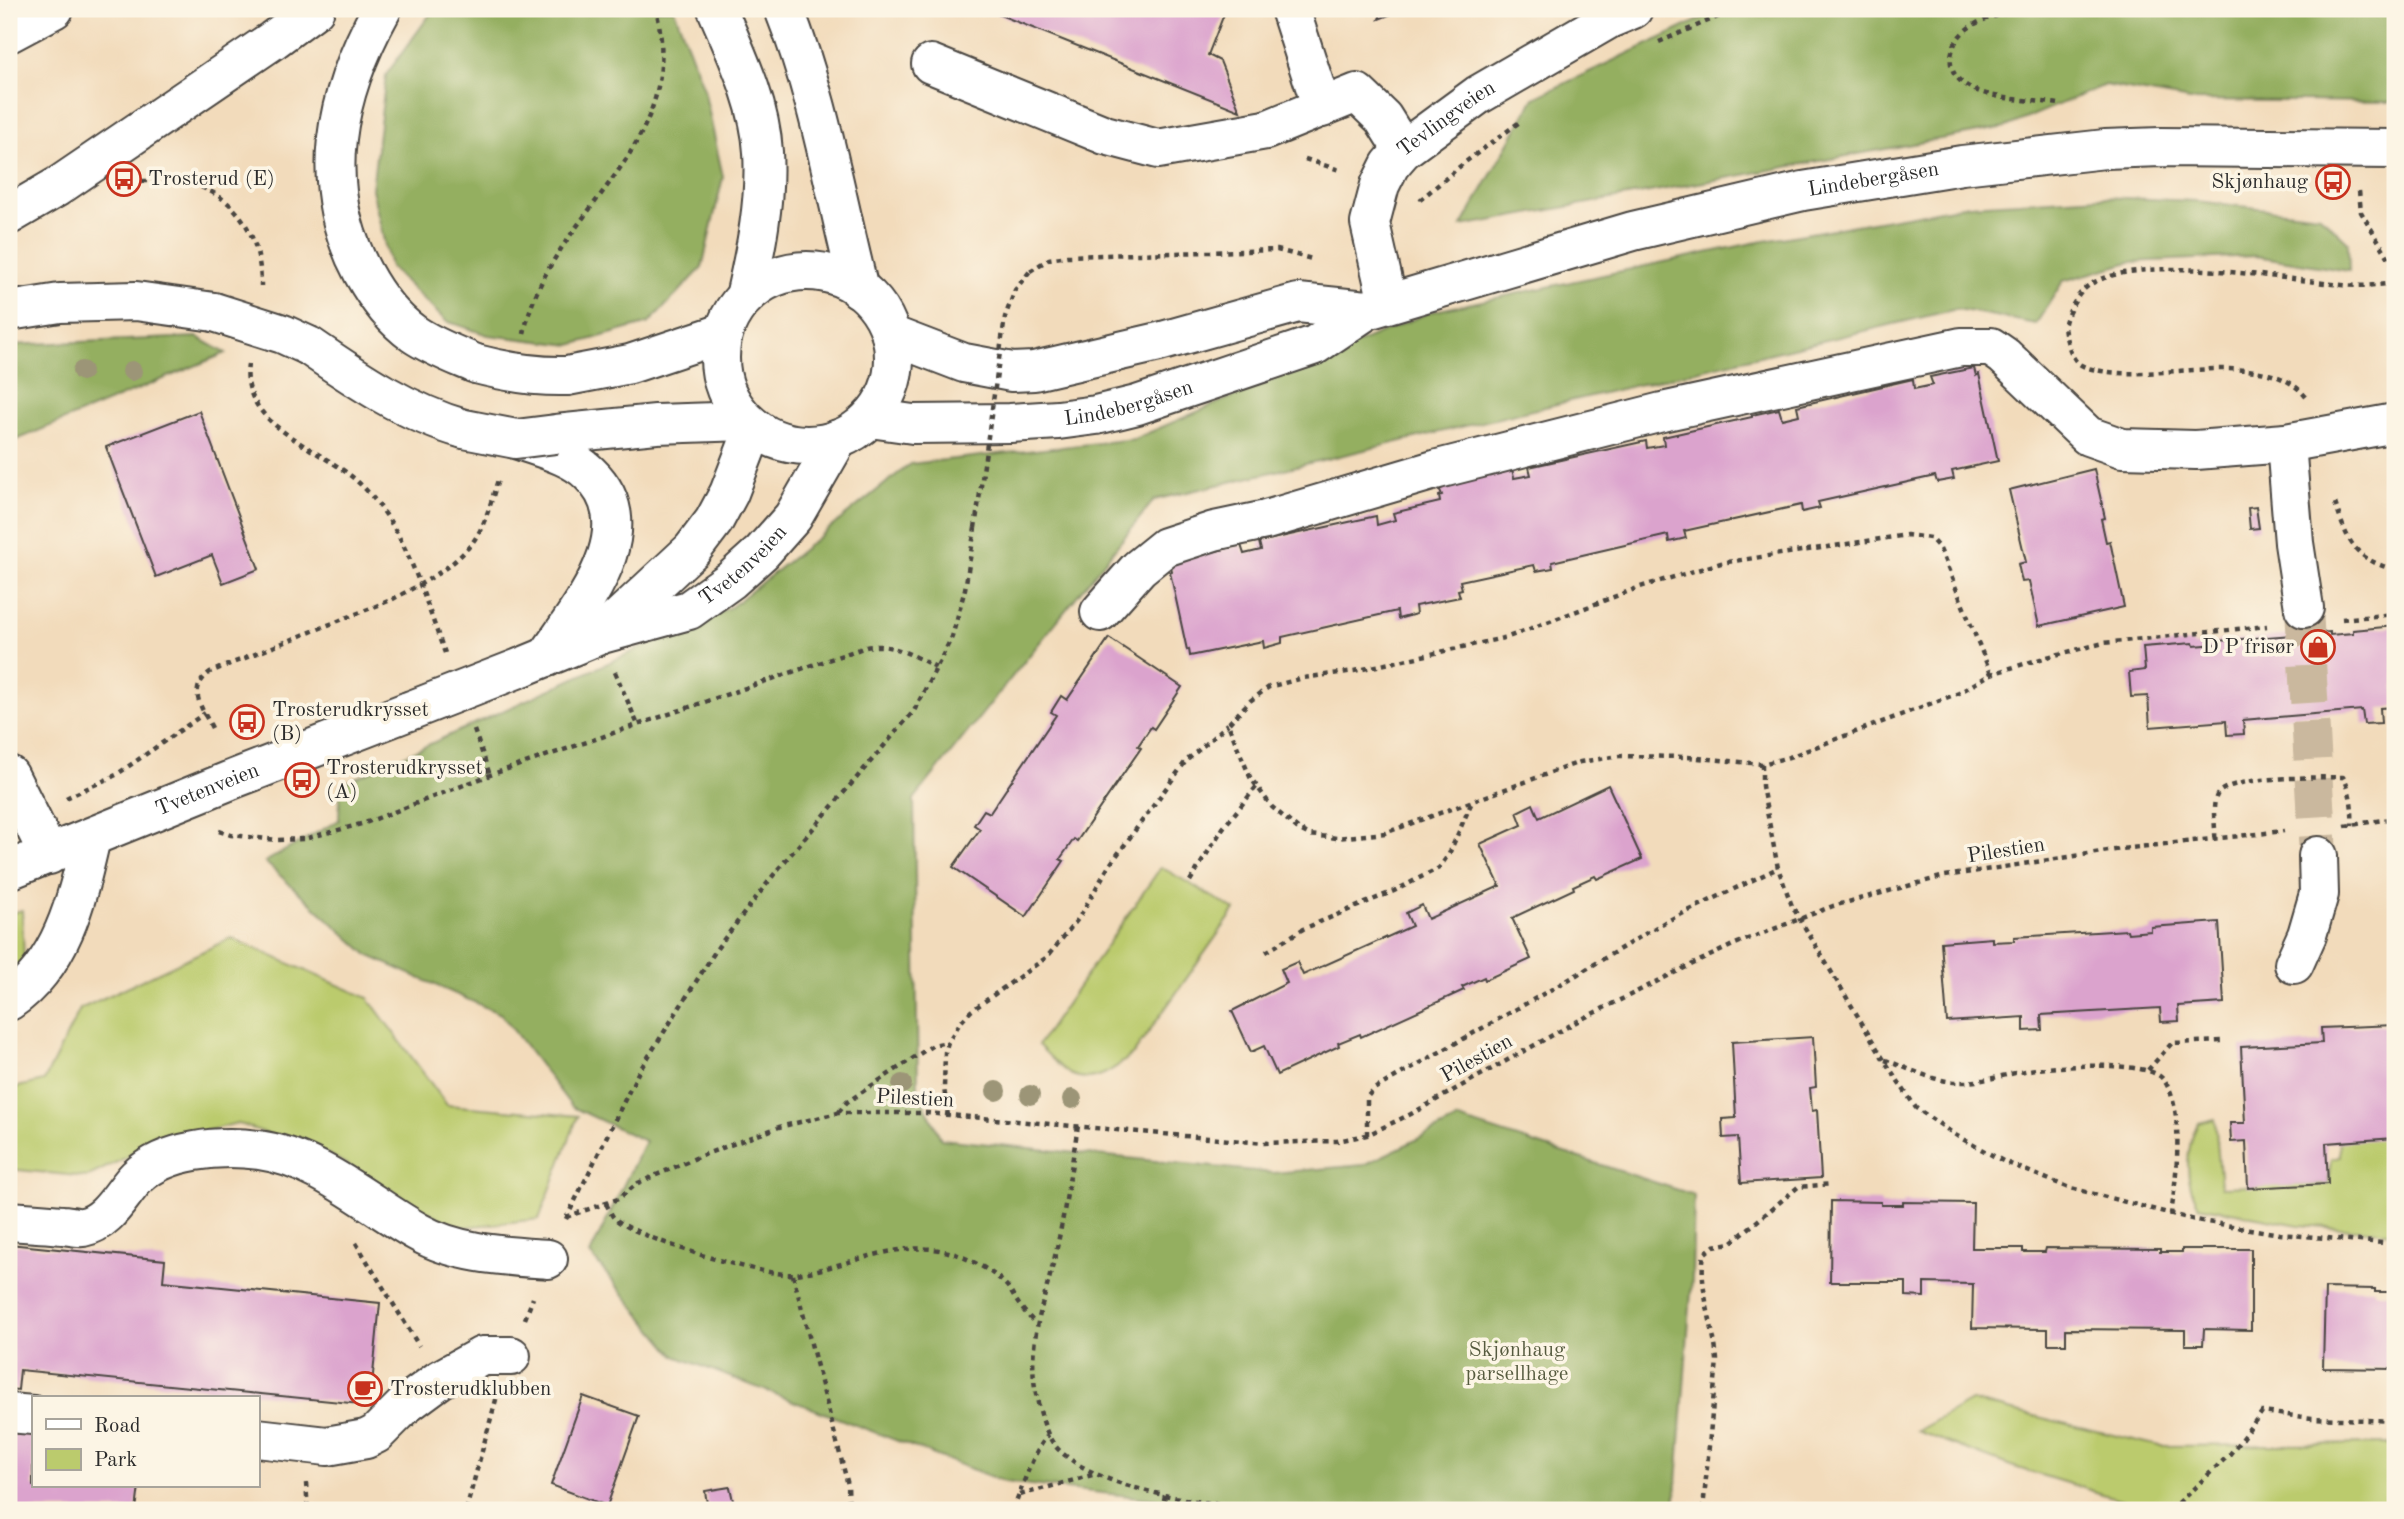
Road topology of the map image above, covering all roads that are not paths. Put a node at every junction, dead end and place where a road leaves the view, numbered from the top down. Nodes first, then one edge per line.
1 (54, 9) edge
2 (314, 9) edge
3 (383, 9) edge
4 (717, 9) edge
5 (784, 9) edge
6 (1290, 9) edge
7 (1633, 9) edge
8 (9, 33) edge
9 (932, 64) dead end
10 (1322, 108) junction
11 (1402, 149) junction
12 (2395, 149) edge
13 (9, 215) edge
14 (859, 289) junction
15 (745, 297) junction
16 (1377, 306) junction
17 (9, 311) edge
18 (723, 332) junction
19 (891, 335) junction
20 (870, 418) junction
21 (2395, 423) edge
22 (750, 424) junction
23 (838, 439) junction
24 (2303, 440) junction
25 (555, 444) junction
26 (1100, 612) dead end
27 (2305, 618) tunnel mouth
28 (608, 652) junction
29 (535, 662) junction
30 (9, 775) edge
31 (91, 838) junction
32 (2318, 838) tunnel mouth
33 (49, 855) junction
34 (9, 870) edge
35 (2294, 964) dead end
36 (9, 1001) edge
37 (9, 1221) edge
38 (548, 1259) road end
39 (511, 1356) road end
40 (9, 1413) edge
41 (32, 1415) edge
42 (259, 1438) edge

1 - 8 main road
2 - 13 main road
3 - 18 main road, bridge
4 - 15 main road, Tvetenveien
5 - 14 main road, Tvetenveien
6 - 10 main road
7 - 11 main road, Tevlingveien
9 - 10 main road
10 - 11 main road
11 - 16 main road, Tevlingveien
12 - 16 main road, Lindebergåsen
14 - 15 main road, Tvetenveien
14 - 19 main road, Tvetenveien
15 - 18 main road, Tvetenveien
16 - 19 main road, Lindebergåsen
16 - 20 main road, Lindebergåsen
17 - 25 main road, bridge
18 - 22 main road, Tvetenveien
19 - 20 main road, Tvetenveien
20 - 23 main road, Tvetenveien
21 - 24 main road
22 - 23 main road, Tvetenveien
22 - 25 main road
22 - 28 main road, Tvetenveien
23 - 28 main road, Tvetenveien
24 - 26 main road
24 - 27 main road
25 - 29 main road
28 - 29 main road, Tvetenveien
29 - 31 main road, Tvetenveien, bridge
30 - 33 main road
31 - 33 main road, Tvetenveien
31 - 36 main road
32 - 35 main road
33 - 34 main road, Tvetenveien
37 - 38 main road
39 - 42 main road
40 - 41 main road

